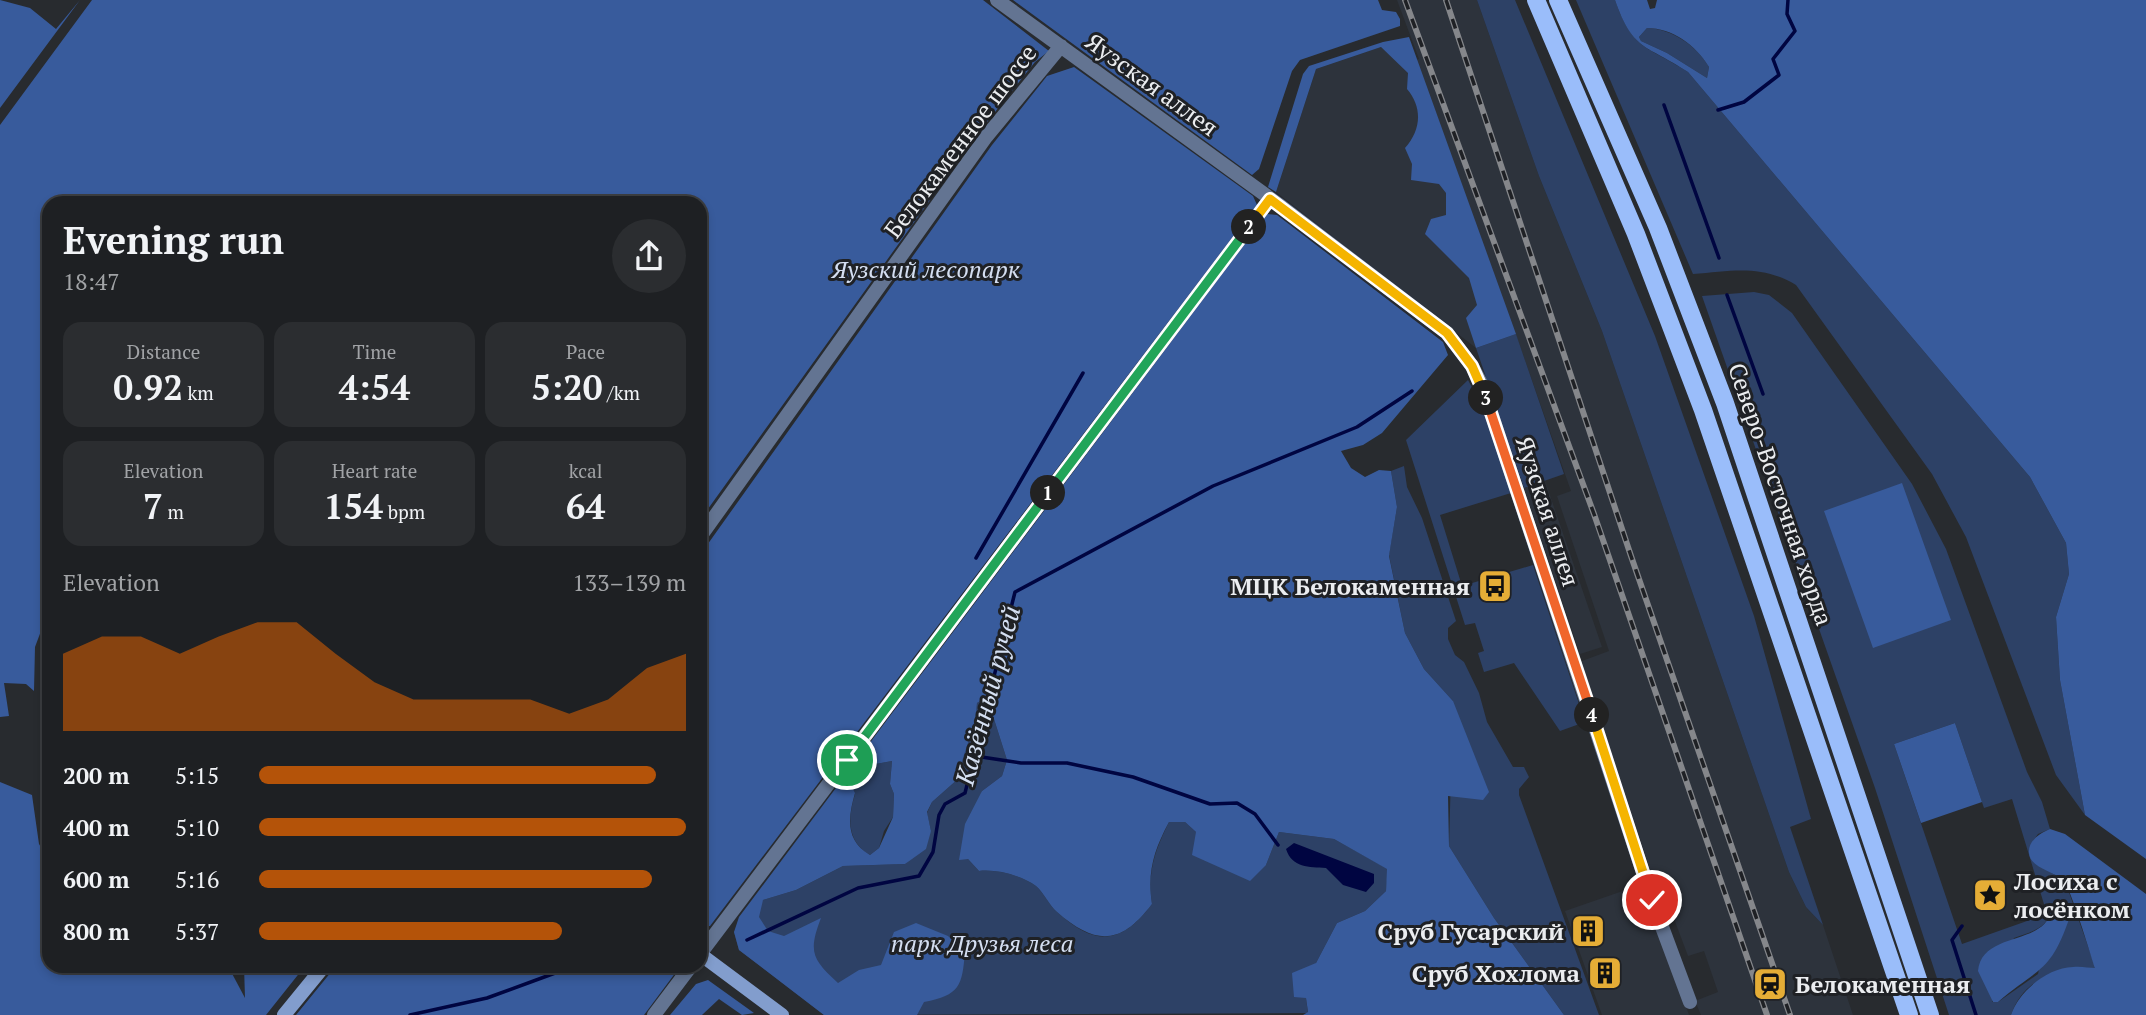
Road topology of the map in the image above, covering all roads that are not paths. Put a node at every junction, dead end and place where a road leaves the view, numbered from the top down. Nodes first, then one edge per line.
1 (997, 0) edge
2 (1536, 0) edge
3 (1558, 0) edge
4 (1060, 46) junction
5 (1270, 199) junction
6 (707, 527) edge
7 (707, 945) edge
8 (707, 959) edge
9 (318, 973) edge
10 (686, 973) edge
11 (1690, 1002) dead end
12 (284, 1015) edge
13 (654, 1015) edge
14 (782, 1015) edge
15 (1909, 1015) edge
16 (1930, 1015) edge

1 - 4 street, Яузская аллея
2 - 15 main road, Северо-Восточная хорда
3 - 16 main road, Северо-Восточная хорда
4 - 5 street, Яузская аллея
4 - 6 street, Белокаменное шоссе
5 - 7 street
5 - 11 street, Яузская аллея
8 - 14 street
9 - 12 street
10 - 13 street

